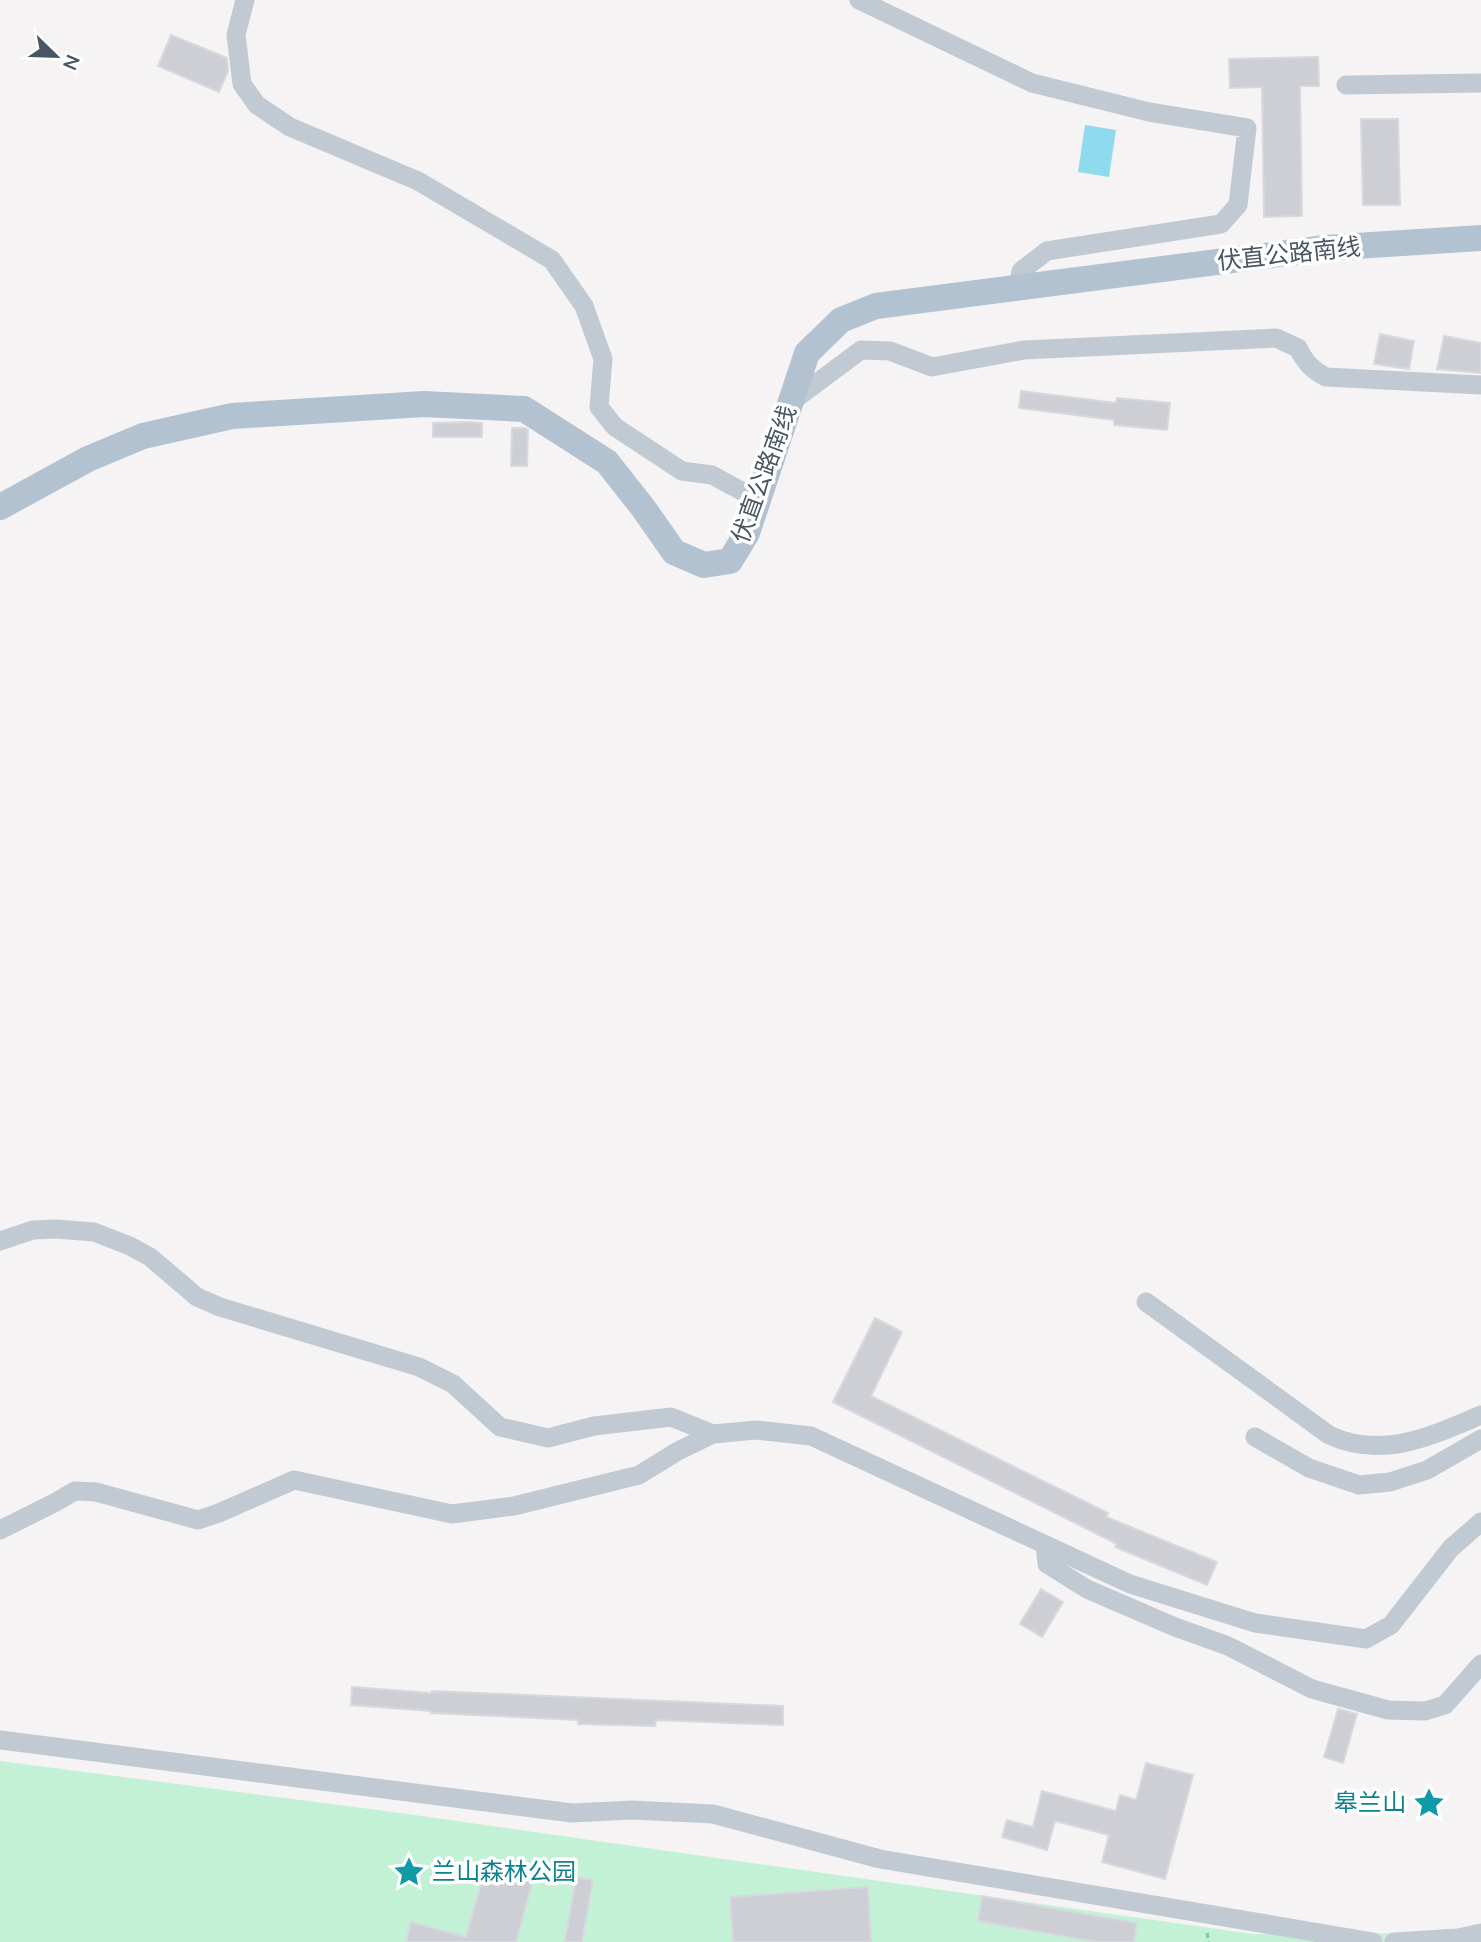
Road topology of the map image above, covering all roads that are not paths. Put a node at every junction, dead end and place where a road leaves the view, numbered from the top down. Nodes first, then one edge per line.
1 (245, 0) edge
2 (859, 0) edge
3 (1481, 83) edge
4 (1346, 85) dead end
5 (1481, 238) edge
6 (1018, 287) junction
7 (1481, 385) edge
8 (790, 402) junction
9 (758, 500) junction
10 (0, 507) edge
11 (0, 1241) edge
12 (1146, 1302) dead end
13 (1481, 1415) edge
14 (713, 1434) junction
15 (1255, 1437) dead end
16 (1481, 1439) edge
17 (1481, 1522) edge
18 (0, 1530) edge
19 (1045, 1545) junction
20 (1481, 1664) edge
21 (0, 1740) edge
22 (1481, 1933) edge
23 (1373, 1942) edge
24 (1394, 1942) edge

1 - 9 street
2 - 6 street
3 - 4 street
5 - 6 main road, 伏直公路南线
6 - 8 main road, 伏直公路南线
7 - 8 street
8 - 9 main road, 伏直公路南线
9 - 10 main road, 伏直公路南线
11 - 14 street
12 - 13 street
14 - 18 street
14 - 19 street
15 - 16 street
17 - 19 street
19 - 20 street
21 - 23 street
22 - 24 street

